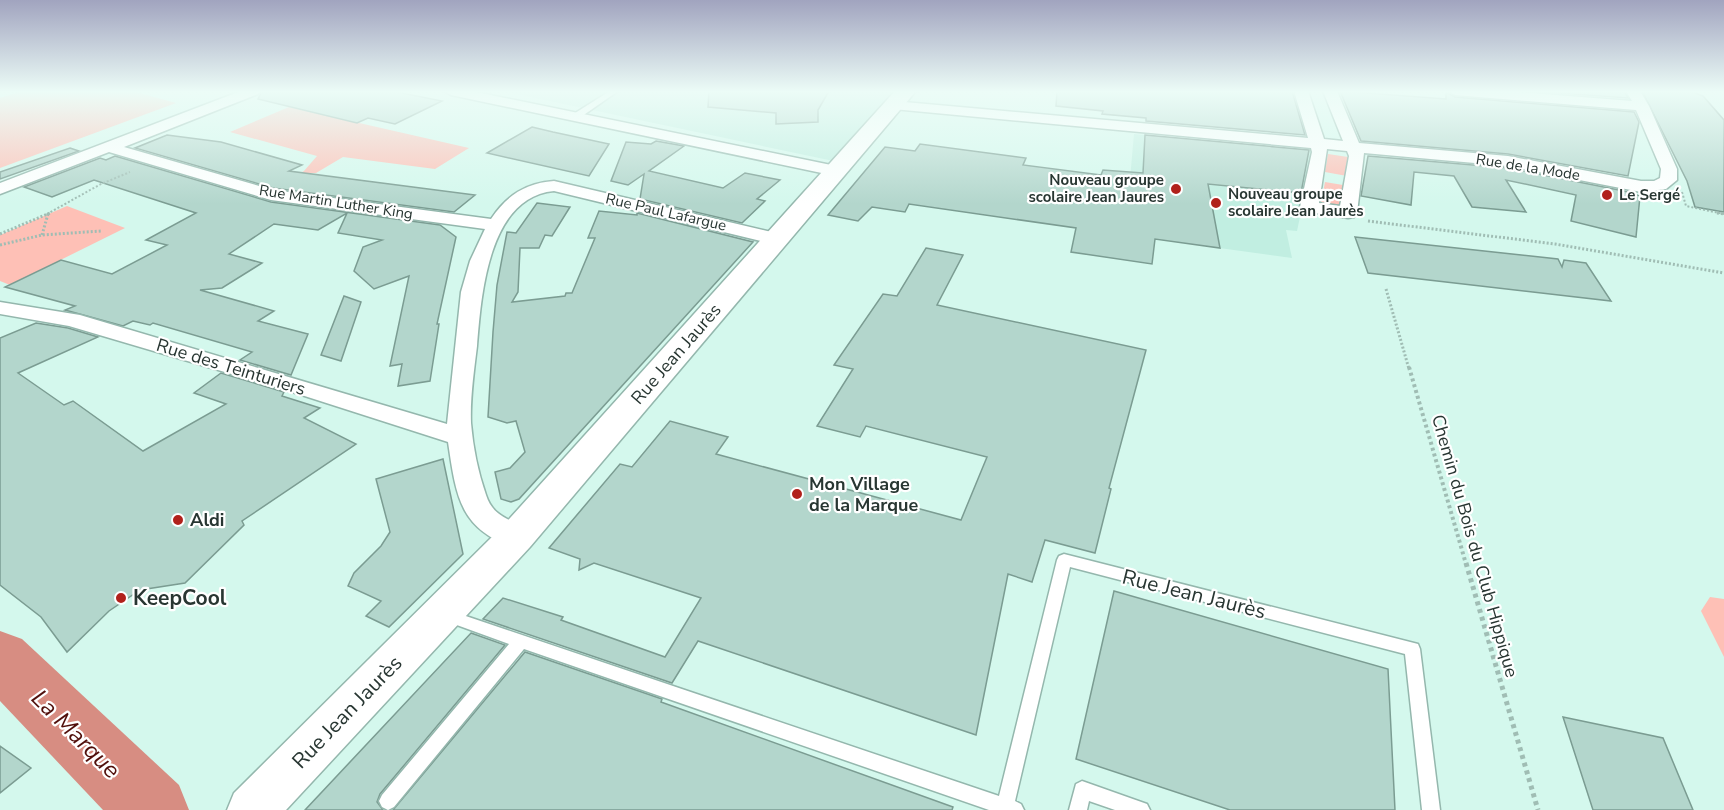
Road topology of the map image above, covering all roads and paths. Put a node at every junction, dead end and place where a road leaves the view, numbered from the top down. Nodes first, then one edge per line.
1 (155, 129) edge
2 (631, 129) edge
3 (873, 129) edge
4 (1186, 129) edge
5 (1313, 129) edge
6 (1346, 129) edge
7 (1652, 129) edge
8 (1318, 143) junction
9 (108, 147) junction
10 (1353, 147) junction
11 (155, 161) junction
12 (836, 171) junction
13 (1668, 180) junction
14 (0, 189) edge
15 (48, 213) junction
16 (1348, 213) junction
17 (1724, 214) edge
18 (497, 225) junction
19 (101, 231) dead end
20 (0, 234) edge
21 (42, 235) junction
22 (777, 239) junction
23 (0, 245) edge
24 (1724, 273) edge
25 (1386, 289) dead end
26 (0, 308) edge
27 (459, 437) junction
28 (516, 537) junction
29 (441, 614) junction
30 (520, 641) junction
31 (388, 801) dead end
32 (1010, 808) edge
33 (252, 810) edge
34 (1078, 810) edge
35 (1141, 810) edge
36 (1431, 810) edge
37 (1538, 810) edge

1 - 9 street
2 - 12 street
3 - 12 main road, Rue Jean Jaurès
4 - 8 street, Rue de la Mode
5 - 8 street
6 - 10 street
7 - 13 street
8 - 10 street, Rue de la Mode
8 - 16 street
9 - 11 street, Rue Martin Luther King
9 - 14 street
10 - 13 street, Rue de la Mode
10 - 16 street
11 - 15 path
11 - 18 street, Rue Martin Luther King
12 - 22 main road, Rue Jean Jaurès
13 - 17 path
15 - 20 path
15 - 21 path
16 - 24 path
18 - 22 street, Rue Paul Lafargue
18 - 27 street
19 - 21 path
21 - 23 path
22 - 28 main road, Rue Jean Jaurès
25 - 37 path, Chemin du Bois du Club Hippique
26 - 27 street, Rue des Teinturiers
27 - 28 street
28 - 29 main road, Rue Jean Jaurès
29 - 30 lane, Rue Jean Jaurès
29 - 33 main road, Rue Jean Jaurès
30 - 31 lane
30 - 32 lane, Rue Jean Jaurès
32 - 36 lane, Rue Jean Jaurès
34 - 35 lane

